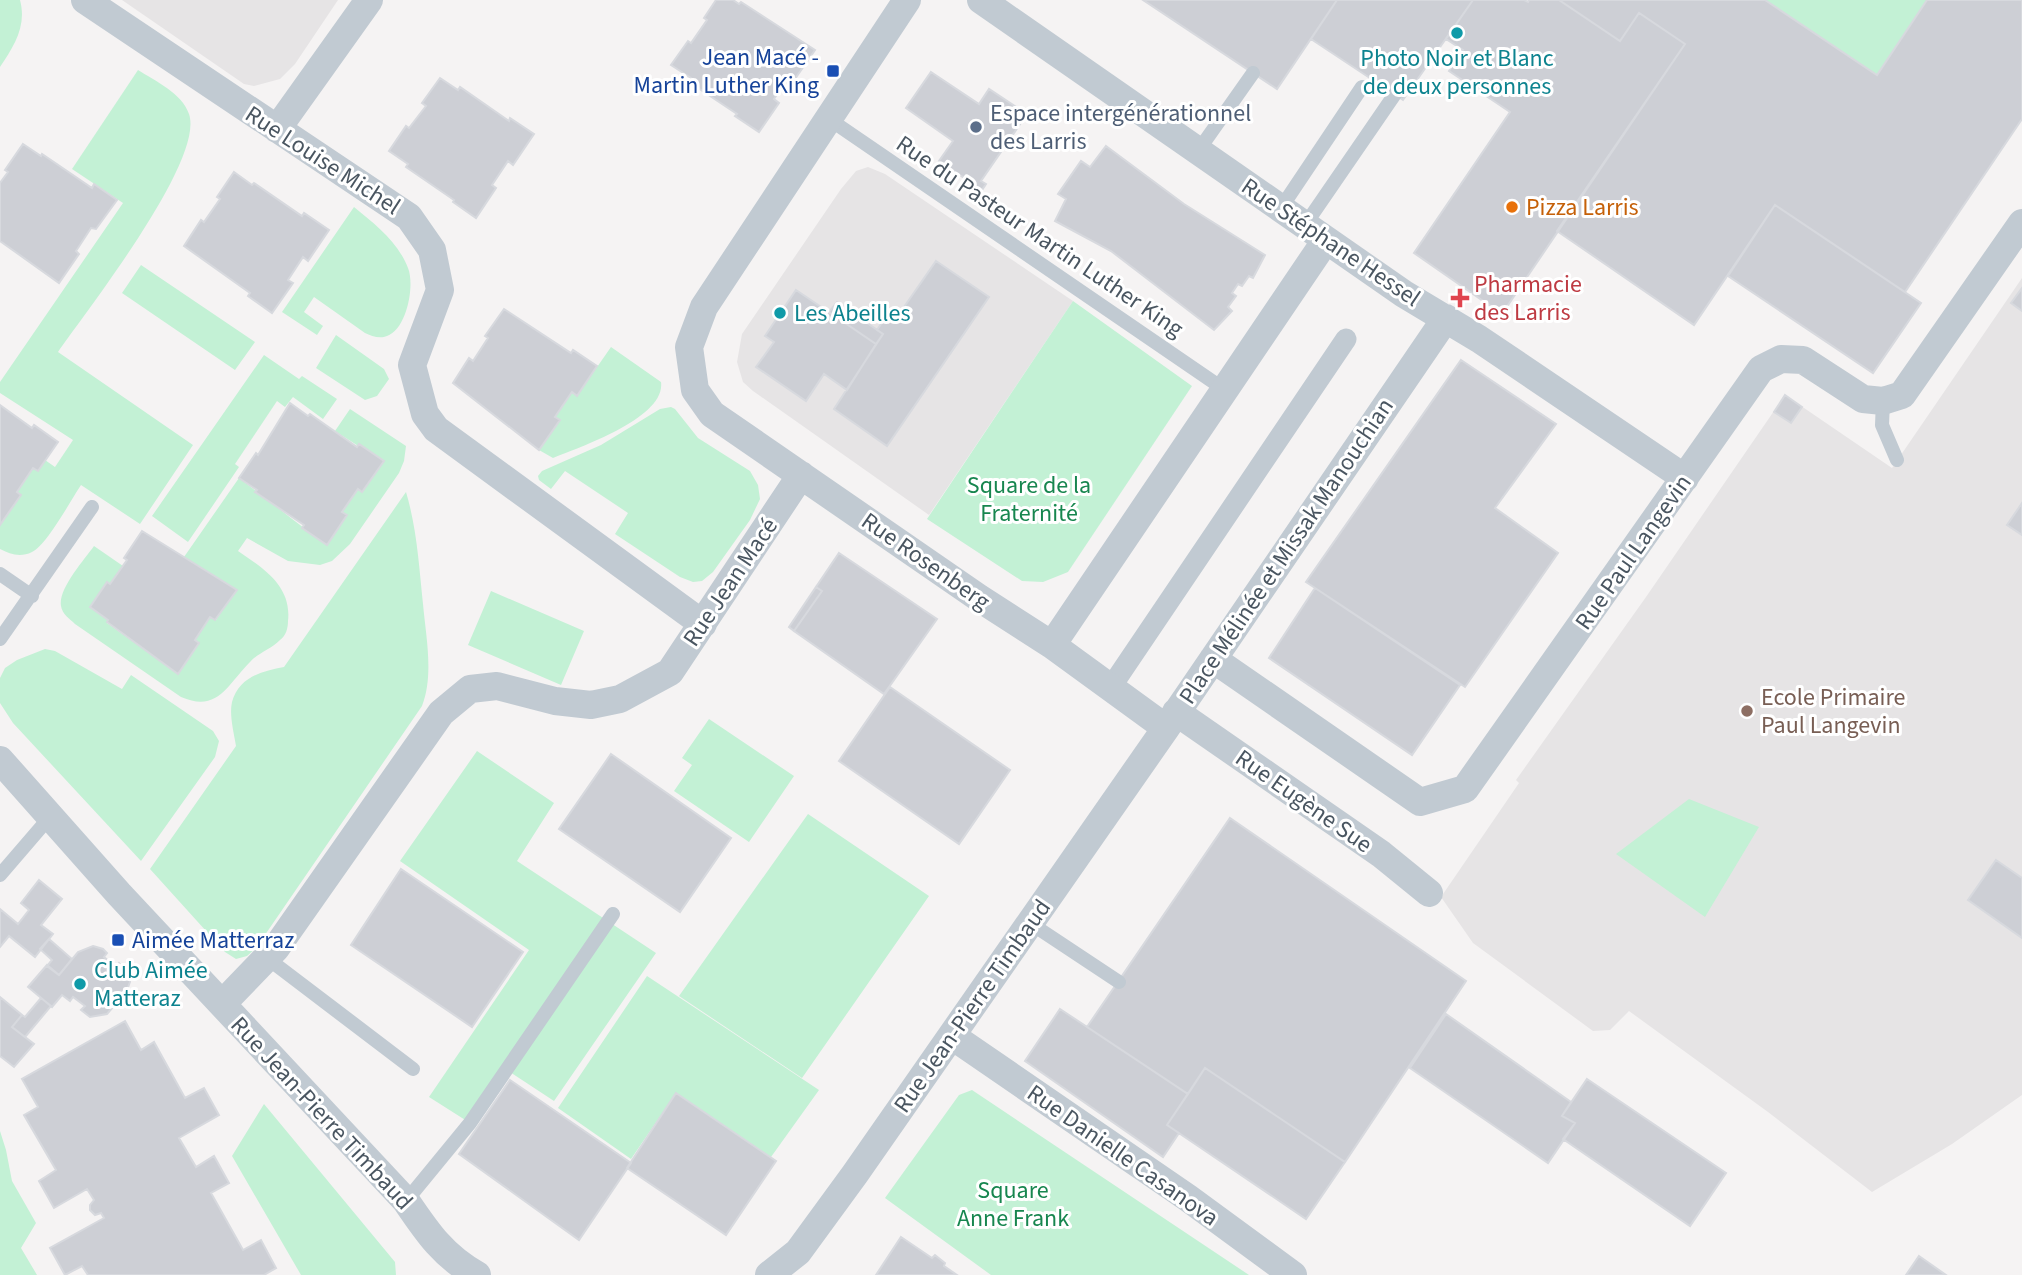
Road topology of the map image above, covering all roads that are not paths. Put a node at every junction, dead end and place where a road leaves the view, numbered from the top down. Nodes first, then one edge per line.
1 (85, 0) edge
2 (369, 0) edge
3 (907, 0) edge
4 (981, 0) edge
5 (1254, 73) dead end
6 (1362, 87) dead end
7 (1395, 94) dead end
8 (829, 119) junction
9 (277, 129) junction
10 (1198, 151) junction
11 (1281, 208) junction
12 (2022, 223) edge
13 (1316, 233) junction
14 (1446, 318) junction
15 (1346, 339) dead end
16 (1225, 390) junction
17 (1883, 401) junction
18 (1897, 460) dead end
19 (801, 475) junction
20 (1685, 478) junction
21 (92, 508) dead end
22 (0, 574) edge
23 (32, 596) junction
24 (703, 624) junction
25 (0, 639) edge
26 (1052, 645) junction
27 (1213, 659) junction
28 (1111, 687) junction
29 (1171, 720) junction
30 (0, 760) edge
31 (49, 818) junction
32 (0, 875) edge
33 (1429, 893) dead end
34 (613, 914) dead end
35 (1030, 923) junction
36 (267, 958) junction
37 (1119, 982) dead end
38 (222, 1004) junction
39 (952, 1036) junction
40 (413, 1069) dead end
41 (407, 1201) junction
42 (460, 1271) edge
43 (769, 1275) edge
44 (1293, 1275) edge

1 - 9 street, Rue Louise Michel
2 - 9 street
3 - 8 street
4 - 10 street, Rue Stéphane Hessel
5 - 10 lane
6 - 11 lane
7 - 13 lane
8 - 16 lane, Rue du Pasteur Martin Luther King
8 - 19 street
9 - 24 street, Rue Louise Michel
10 - 11 street, Rue Stéphane Hessel
11 - 13 street, Rue Stéphane Hessel
12 - 17 street
13 - 14 street, Rue Stéphane Hessel
13 - 16 street
14 - 20 street, Rue Stéphane Hessel
14 - 27 street, Place Mélinée et Missak Manouchian
15 - 28 street
16 - 26 street
17 - 18 lane
17 - 20 street, Rue Paul Langevin
19 - 24 street, Rue Jean Macé
19 - 26 street, Rue Rosenberg
20 - 27 street, Rue Paul Langevin
21 - 23 lane
22 - 23 lane
23 - 25 lane
24 - 36 street, Rue Jean Macé
26 - 28 street, Place Mélinée et Missak Manouchian
27 - 29 street, Place Mélinée et Missak Manouchian
28 - 29 street, Place Mélinée et Missak Manouchian
29 - 33 street, Rue Eugène Sue
29 - 35 street, Rue Jean-Pierre Timbaud
30 - 31 street, Rue Jean-Pierre Timbaud
31 - 32 lane
31 - 38 street, Rue Jean-Pierre Timbaud
34 - 41 lane
35 - 37 lane
35 - 39 street, Rue Jean-Pierre Timbaud
36 - 38 street, Rue Jean Macé
36 - 40 lane
38 - 41 street, Rue Jean-Pierre Timbaud
39 - 43 street, Rue Jean-Pierre Timbaud
39 - 44 street, Rue Danielle Casanova
41 - 42 street, Rue Jean-Pierre Timbaud

